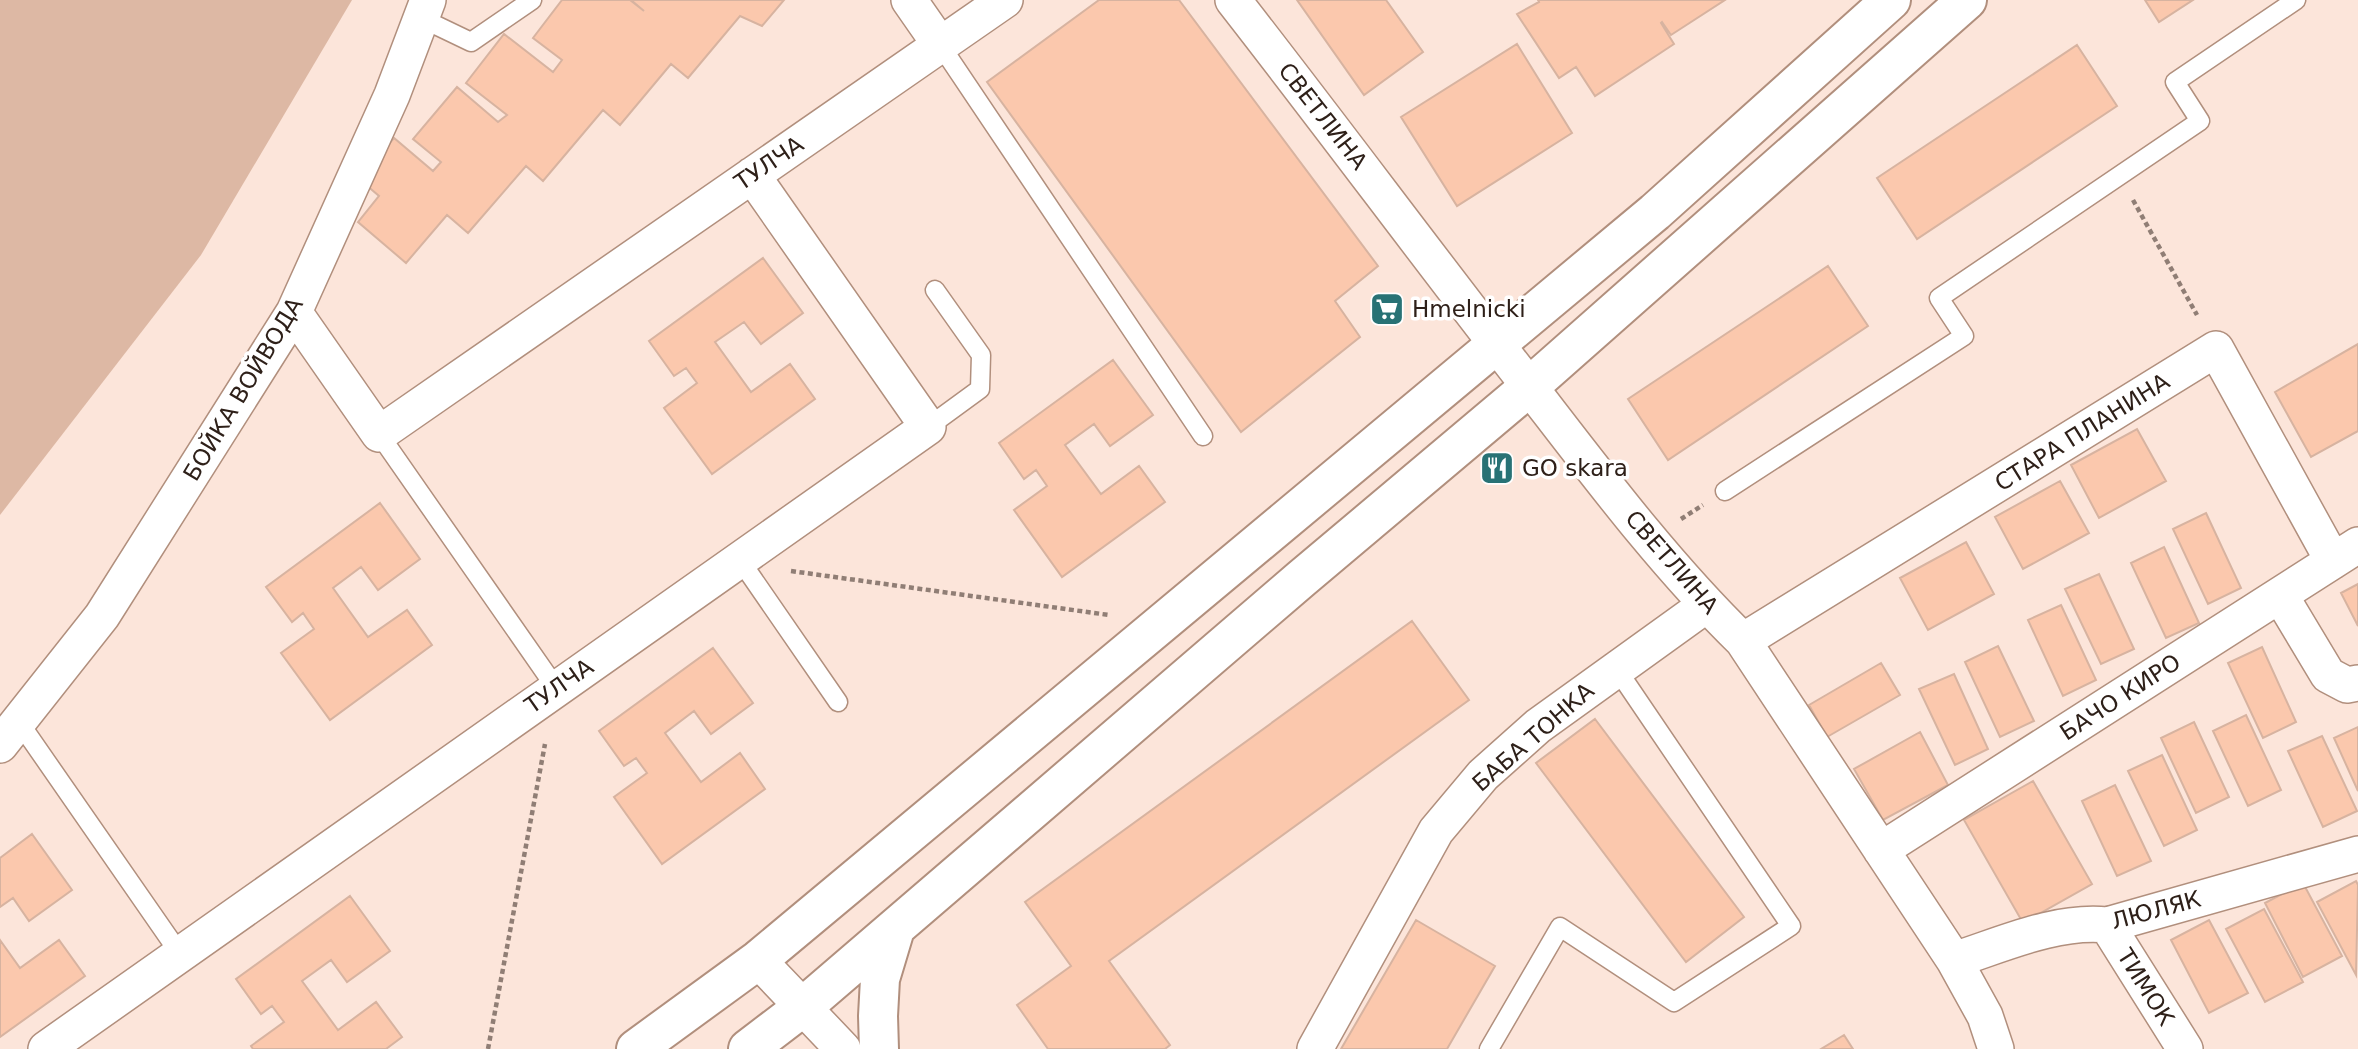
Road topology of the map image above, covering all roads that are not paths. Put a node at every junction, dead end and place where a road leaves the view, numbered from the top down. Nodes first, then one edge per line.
1 (531, 0) edge
2 (909, 0) edge
3 (1005, 0) edge
4 (1233, 0) edge
5 (1891, 0) edge
6 (1967, 0) edge
7 (2296, 0) edge
8 (425, 9) edge
9 (940, 46) junction
10 (752, 175) junction
11 (935, 290) dead end
12 (294, 312) junction
13 (1496, 345) junction
14 (1529, 387) junction
15 (928, 427) junction
16 (379, 434) junction
17 (1203, 436) dead end
18 (1725, 491) road end
19 (2345, 553) edge
20 (740, 560) junction
21 (2280, 595) junction
22 (1706, 605) junction
23 (1743, 641) junction
24 (1616, 668) junction
25 (2358, 683) edge
26 (556, 688) junction
27 (838, 702) dead end
28 (9, 734) edge
29 (1881, 850) junction
30 (2358, 854) edge
31 (2107, 925) junction
32 (895, 929) junction
33 (180, 954) junction
34 (758, 960) junction
35 (1954, 960) junction
36 (803, 1007) junction
37 (46, 1049) edge
38 (636, 1049) edge
39 (748, 1049) edge
40 (843, 1049) edge
41 (879, 1049) edge
42 (1315, 1049) edge
43 (1489, 1049) edge
44 (1997, 1049) edge
45 (2185, 1049) edge

1 - 8 lane
2 - 9 street
3 - 9 street, ТУЛЧА
4 - 13 street, СВЕТЛИНА
5 - 13 main road
6 - 14 main road
7 - 18 lane
8 - 12 street, БОЙКА ВОЙВОДА
9 - 10 street, ТУЛЧА
9 - 17 lane
10 - 15 street
10 - 16 street, ТУЛЧА
11 - 15 lane, ТУЛЧА
12 - 16 street
12 - 28 street, БОЙКА ВОЙВОДА
13 - 14 street, СВЕТЛИНА
13 - 34 main road
14 - 22 street, СВЕТЛИНА
14 - 32 main road
15 - 20 street, ТУЛЧА
16 - 26 lane
19 - 21 street, БАЧО КИРО
19 - 23 street, СТАРА ПЛАНИНА
20 - 26 street, ТУЛЧА
20 - 27 lane
21 - 25 street
21 - 29 street, БАЧО КИРО
22 - 23 street, СВЕТЛИНА
22 - 24 street, БАБА ТОНКА
23 - 29 street, СВЕТЛИНА
24 - 42 street, БАБА ТОНКА
24 - 43 lane
26 - 33 street, ТУЛЧА
28 - 33 lane
29 - 35 street, СВЕТЛИНА
30 - 31 street, ЛЮЛЯК
31 - 35 street, ЛЮЛЯК
31 - 45 street, ТИМОК
32 - 36 main road
32 - 41 main road
33 - 37 street, ТУЛЧА
34 - 36 street
34 - 38 main road
35 - 44 street, СВЕТЛИНА
36 - 39 main road
36 - 40 street

